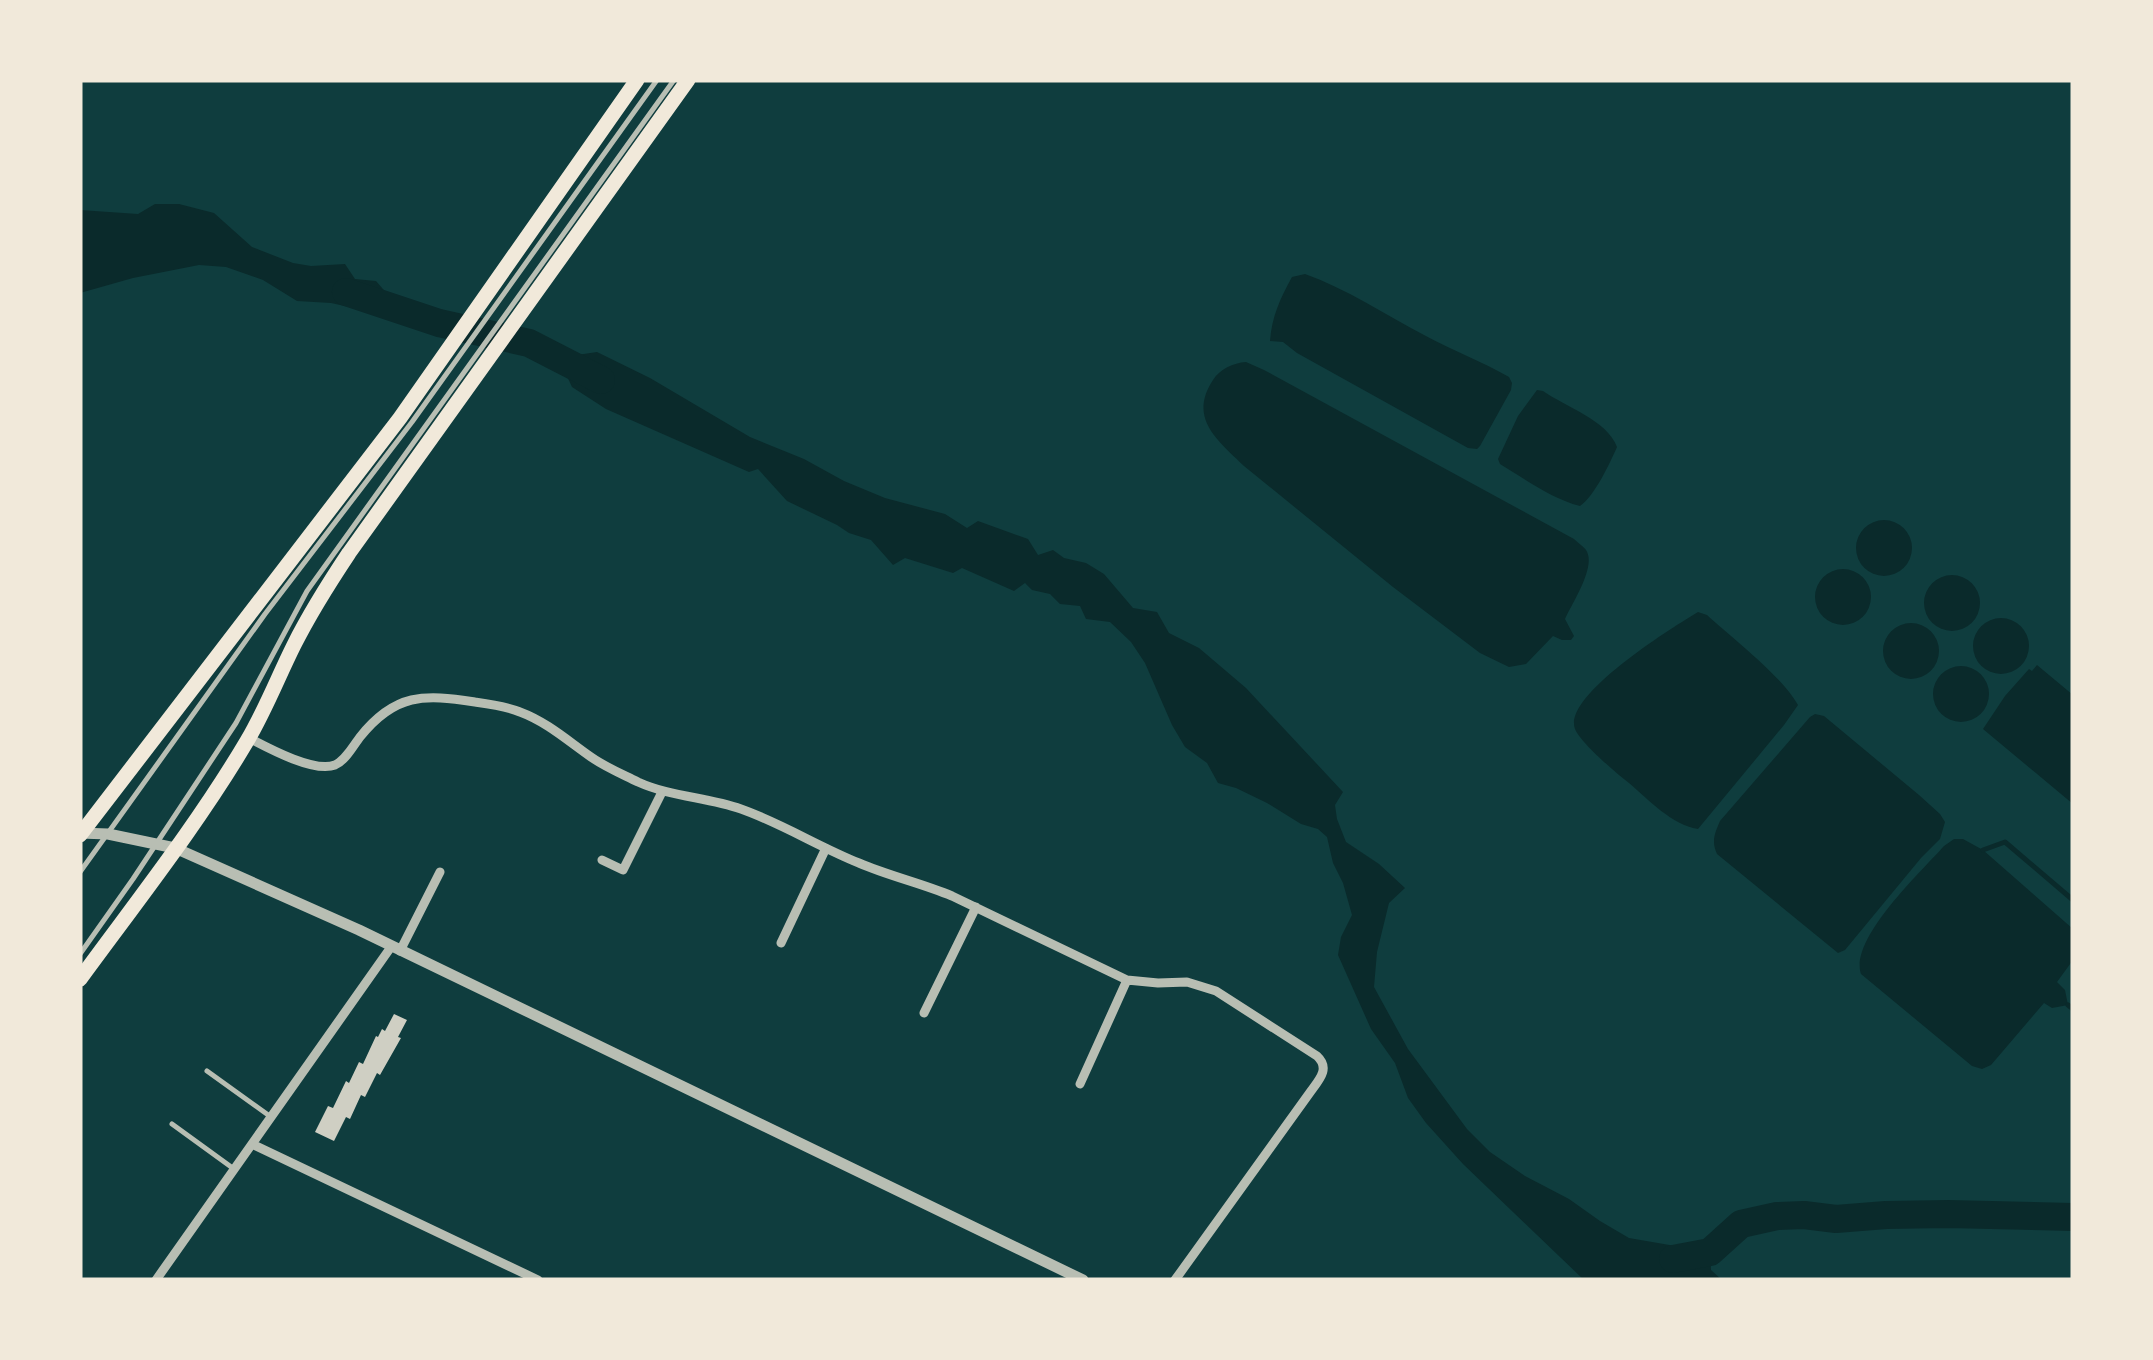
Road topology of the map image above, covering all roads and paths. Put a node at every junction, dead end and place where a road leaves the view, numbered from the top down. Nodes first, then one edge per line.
1 (637, 80) edge
2 (657, 80) edge
3 (674, 80) edge
4 (688, 80) edge
5 (565, 196) junction
6 (586, 211) junction
7 (406, 420) junction
8 (428, 433) junction
9 (250, 738) junction
10 (662, 792) junction
11 (81, 834) edge
12 (108, 834) junction
13 (156, 843) junction
14 (176, 848) junction
15 (826, 848) junction
16 (602, 860) dead end
17 (80, 872) edge
18 (440, 872) dead end
19 (976, 907) junction
20 (781, 943) dead end
21 (395, 949) junction
22 (80, 954) edge
23 (80, 979) edge
24 (1127, 980) junction
25 (924, 1013) dead end
26 (207, 1071) dead end
27 (1080, 1084) dead end
28 (271, 1117) junction
29 (172, 1124) dead end
30 (252, 1144) junction
31 (234, 1169) junction
32 (156, 1280) edge
33 (538, 1280) edge
34 (1083, 1280) edge
35 (1175, 1280) edge

1 - 5 main road
2 - 5 lane
3 - 6 lane
4 - 6 main road
5 - 7 main road
6 - 8 main road
7 - 11 main road
7 - 12 lane
8 - 9 main road
8 - 13 lane
9 - 10 street
9 - 14 main road
10 - 15 street
10 - 16 street
11 - 12 street
12 - 13 street
12 - 17 lane
13 - 14 street
13 - 22 lane
14 - 21 street
14 - 23 main road
15 - 19 street
15 - 20 street
18 - 21 street
19 - 24 street
19 - 25 street
21 - 28 street
21 - 34 street
24 - 27 street
24 - 35 street
26 - 28 lane
28 - 30 street
29 - 31 lane
30 - 31 street
30 - 33 street
31 - 32 street

